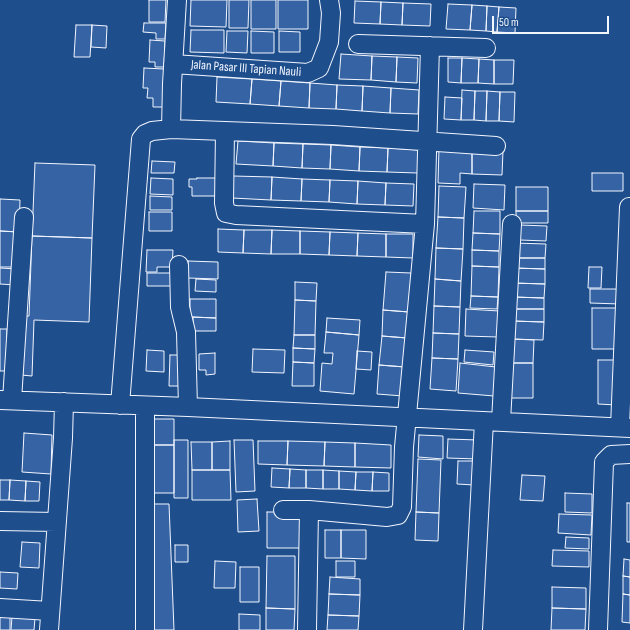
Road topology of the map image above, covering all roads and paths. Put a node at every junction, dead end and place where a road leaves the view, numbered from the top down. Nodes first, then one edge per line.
1 (177, 0) edge
2 (329, 0) edge
3 (358, 44) dead end
4 (430, 46) junction
5 (486, 48) dead end
6 (173, 64) junction
7 (171, 129) junction
8 (226, 131) junction
9 (427, 141) junction
10 (496, 146) dead end
11 (629, 207) dead end
12 (24, 217) dead end
13 (425, 224) junction
14 (512, 224) dead end
15 (178, 265) dead end
16 (6, 400) edge
17 (64, 402) junction
18 (120, 405) junction
19 (145, 406) junction
20 (188, 407) junction
21 (407, 418) junction
22 (484, 421) junction
23 (501, 421) junction
24 (625, 428) edge
25 (630, 454) edge
26 (283, 510) dead end
27 (309, 510) junction
28 (0, 521) edge
29 (56, 522) junction
30 (0, 608) edge
31 (50, 611) junction
32 (49, 630) edge
33 (145, 630) edge
34 (308, 630) edge
35 (473, 630) edge
36 (598, 630) edge

1 - 6 street
2 - 6 street, Jalan Pasar III Tapian Nauli
3 - 4 street
4 - 5 street
4 - 9 street
6 - 7 street
7 - 8 street
7 - 18 street
8 - 9 street
8 - 13 street
9 - 10 street
9 - 13 street
11 - 24 street
12 - 16 street
13 - 21 street
14 - 23 street
15 - 20 street
16 - 17 street
17 - 18 street
17 - 29 street
18 - 19 street
19 - 20 street
19 - 33 street
20 - 21 street
21 - 22 street
21 - 27 street
22 - 23 street
22 - 35 street
23 - 24 street
25 - 36 street
26 - 27 street
27 - 34 street
28 - 29 street
29 - 31 street
30 - 31 street
31 - 32 street

